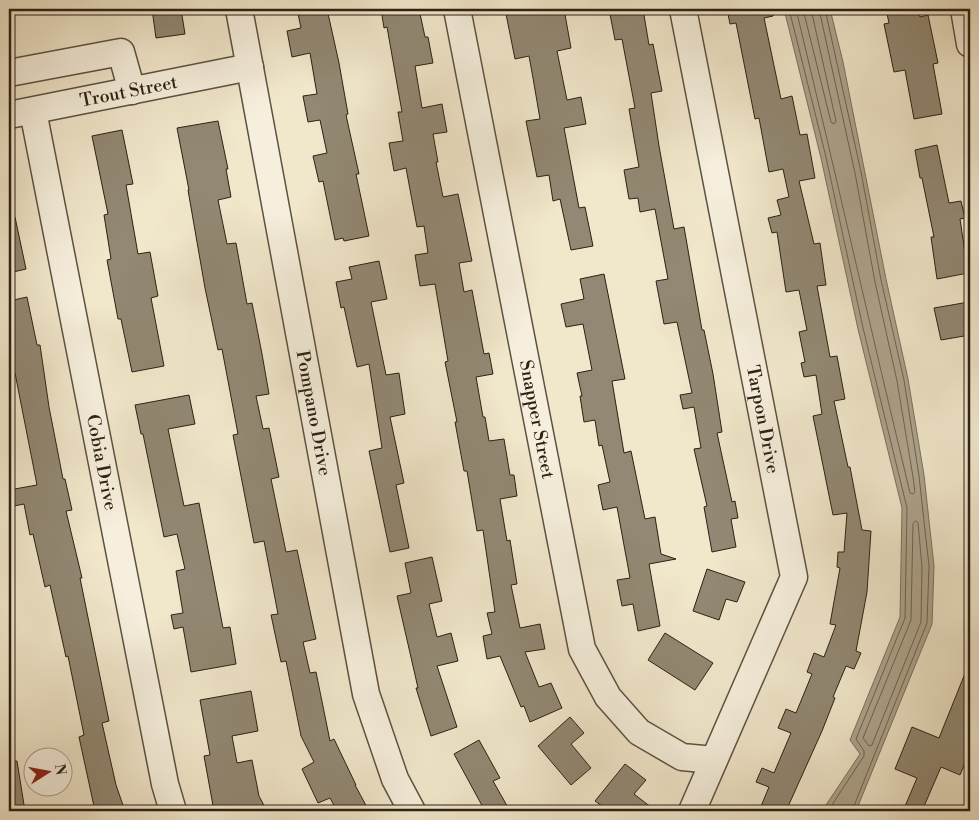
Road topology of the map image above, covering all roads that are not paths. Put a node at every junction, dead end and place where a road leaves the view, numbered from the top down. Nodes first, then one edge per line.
1 (239, 9) edge
2 (457, 9) edge
3 (683, 9) edge
4 (964, 9) edge
5 (970, 44) edge
6 (250, 67) junction
7 (9, 73) edge
8 (132, 91) junction
9 (21, 113) edge
10 (714, 760) junction
11 (174, 811) edge
12 (412, 811) edge
13 (692, 811) edge

1 - 6 street, Pompano Drive
2 - 10 street, Snapper Street
3 - 10 street, Tarpon Drive
4 - 5 street
6 - 8 street, Trout Street
6 - 12 street, Pompano Drive
7 - 8 street
8 - 9 street, Trout Street
9 - 11 street, Cobia Drive
10 - 13 street, Tarpon Drive

